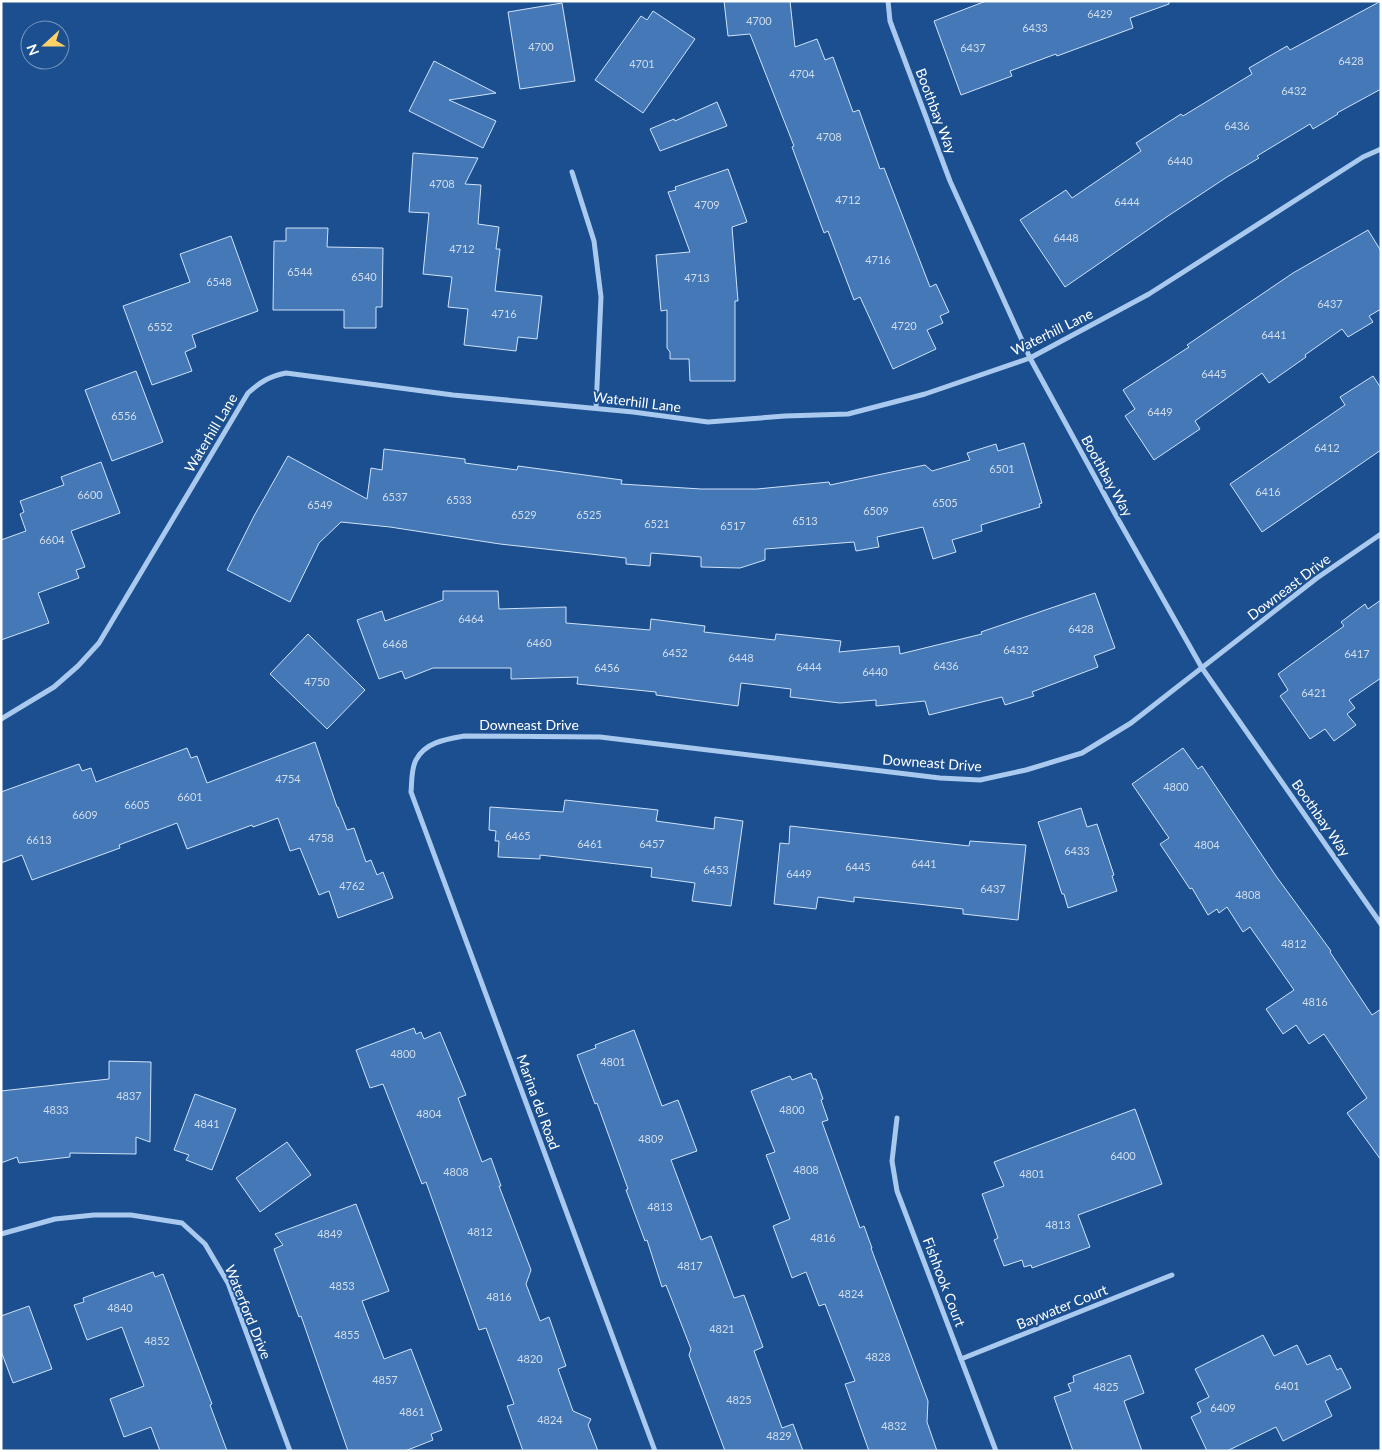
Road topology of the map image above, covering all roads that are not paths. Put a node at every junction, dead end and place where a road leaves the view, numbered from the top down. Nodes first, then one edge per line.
1 (888, 1) edge
2 (1381, 149) edge
3 (572, 172) dead end
4 (1030, 358) junction
5 (596, 408) junction
6 (1381, 534) edge
7 (1202, 668) junction
8 (1, 719) edge
9 (416, 760) joint
10 (1381, 924) edge
11 (897, 1118) dead end
12 (1, 1234) edge
13 (1172, 1275) dead end
14 (961, 1359) junction
15 (290, 1451) edge
16 (655, 1451) edge
17 (996, 1451) edge

1 - 4 street, Boothbay Way
2 - 4 street, Waterhill Lane
3 - 5 street
4 - 5 street, Waterhill Lane
4 - 7 street, Boothbay Way
5 - 8 street, Waterhill Lane
6 - 7 street, Downeast Drive
7 - 9 street, Downeast Drive
7 - 10 street, Boothbay Way
9 - 16 street, Marina del Road
11 - 14 street, Fishhook Court
12 - 15 street, Waterford Drive
13 - 14 street, Baywater Court
14 - 17 street, Fishhook Court

